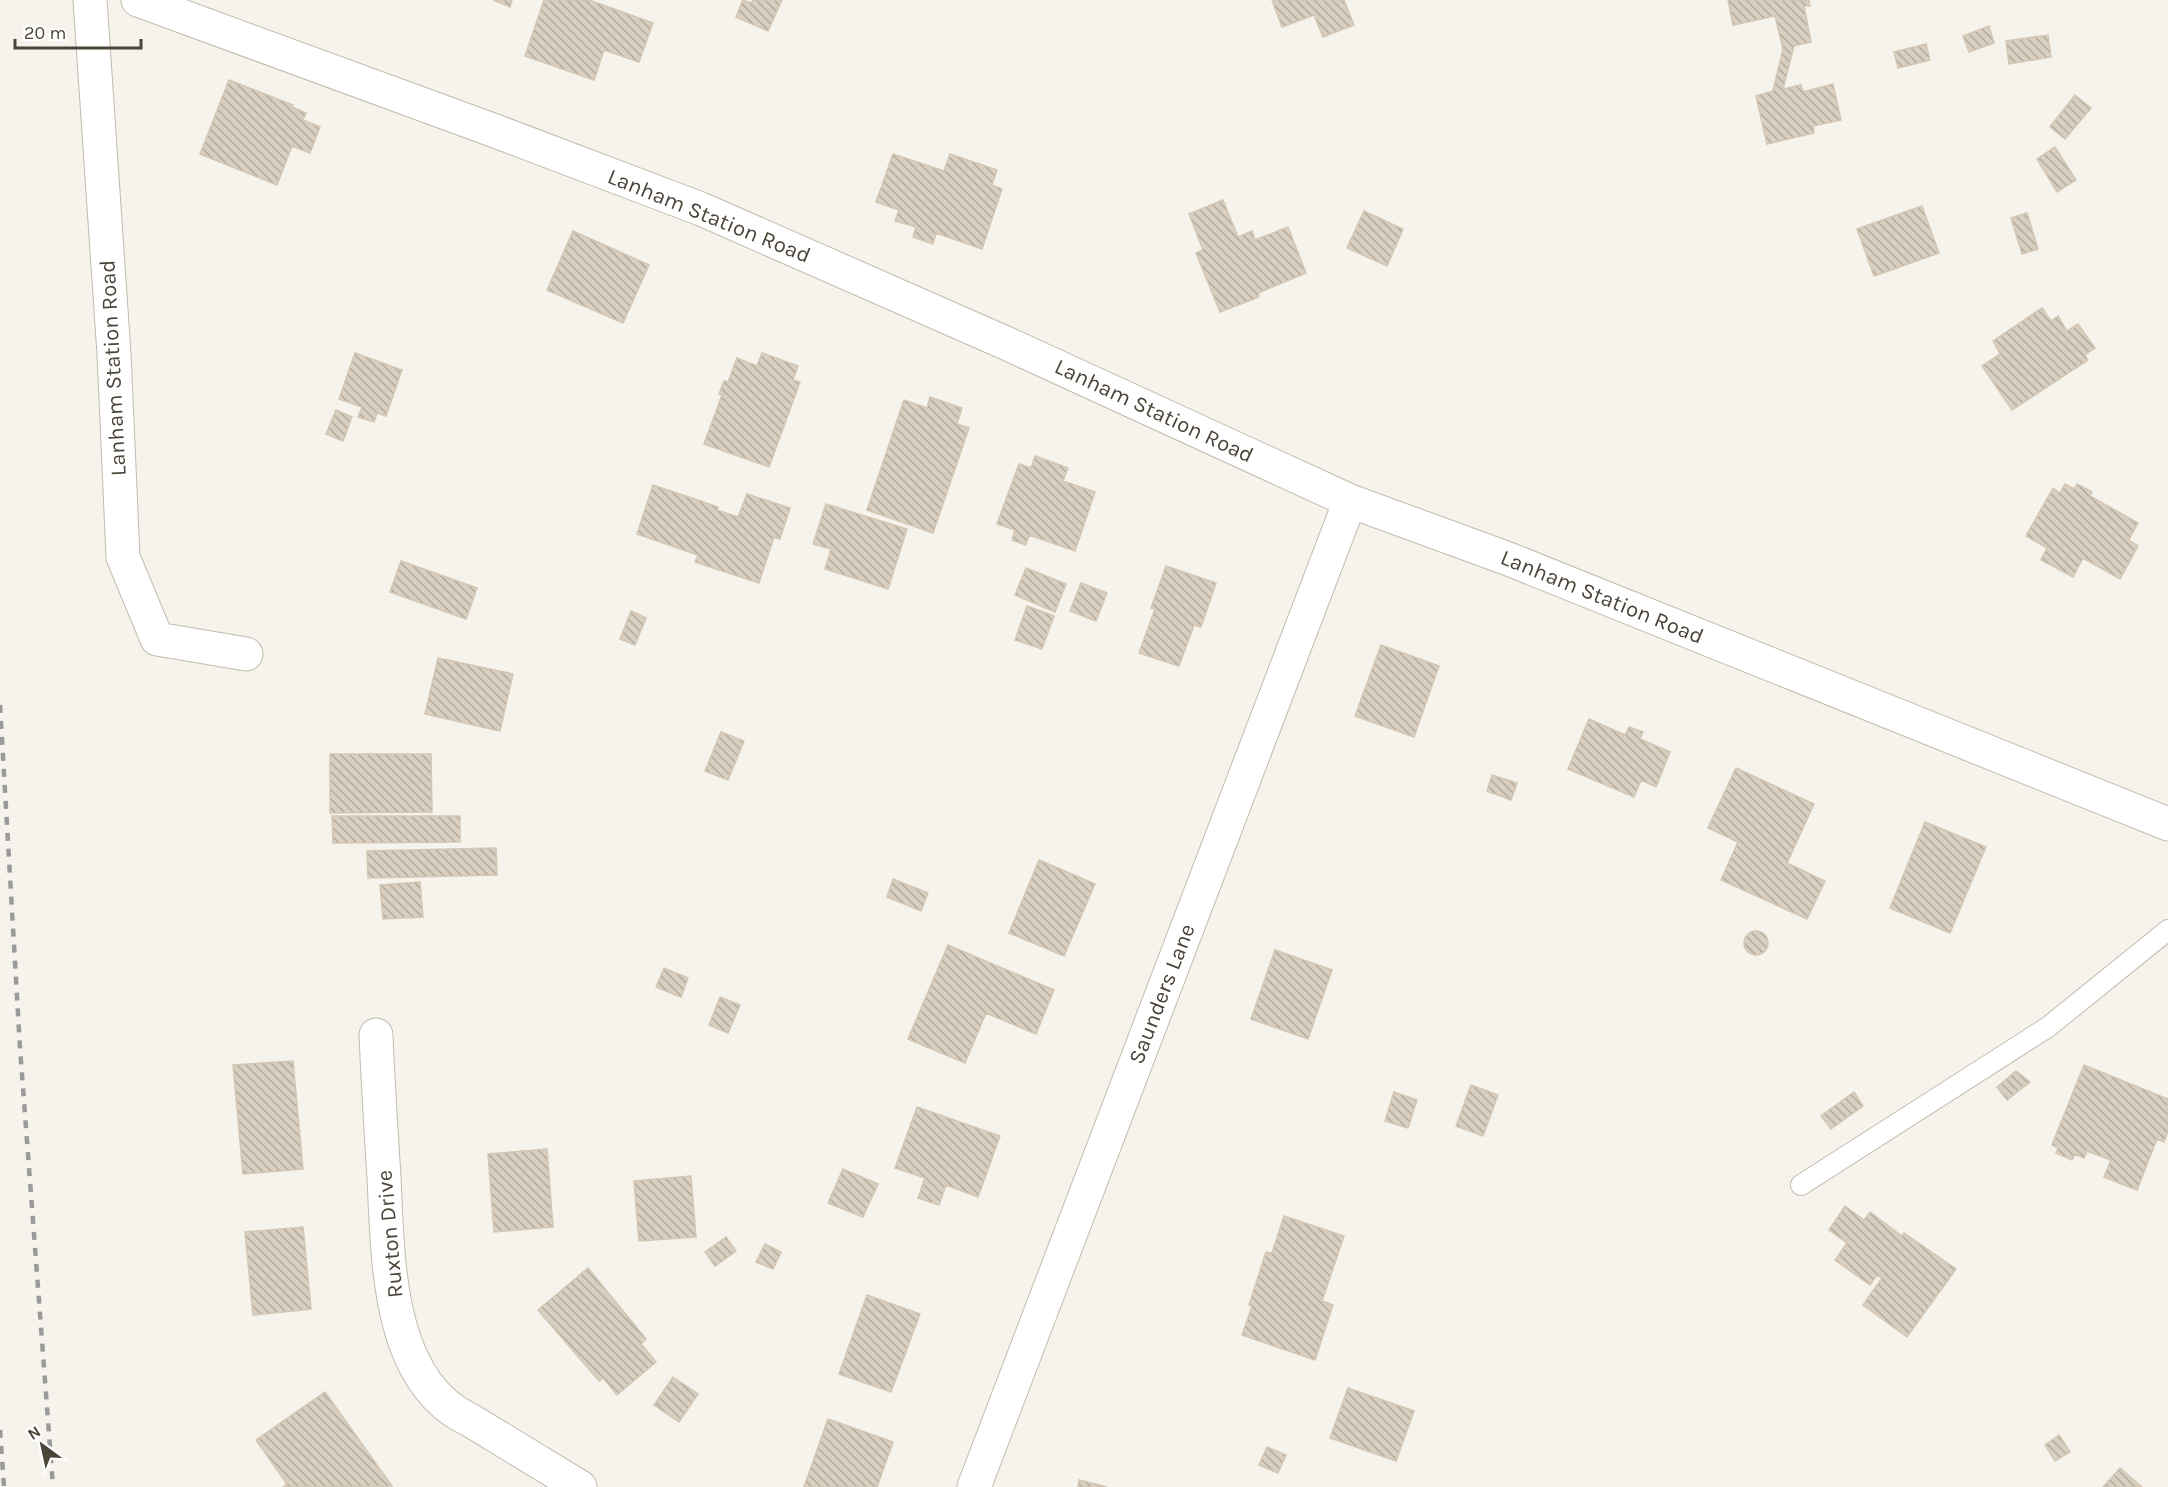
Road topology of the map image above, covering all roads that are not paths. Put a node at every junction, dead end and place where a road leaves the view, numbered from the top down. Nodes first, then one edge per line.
1 (90, 0) edge
2 (138, 0) edge
3 (1350, 501) junction
4 (246, 654) dead end
5 (2168, 824) edge
6 (2168, 930) edge
7 (376, 1035) dead end
8 (1801, 1185) dead end
9 (580, 1487) edge
10 (974, 1487) edge

1 - 4 street, Lanham Station Road
2 - 3 street, Lanham Station Road
3 - 5 street, Lanham Station Road
3 - 10 street, Saunders Lane
6 - 8 lane
7 - 9 street, Ruxton Drive

